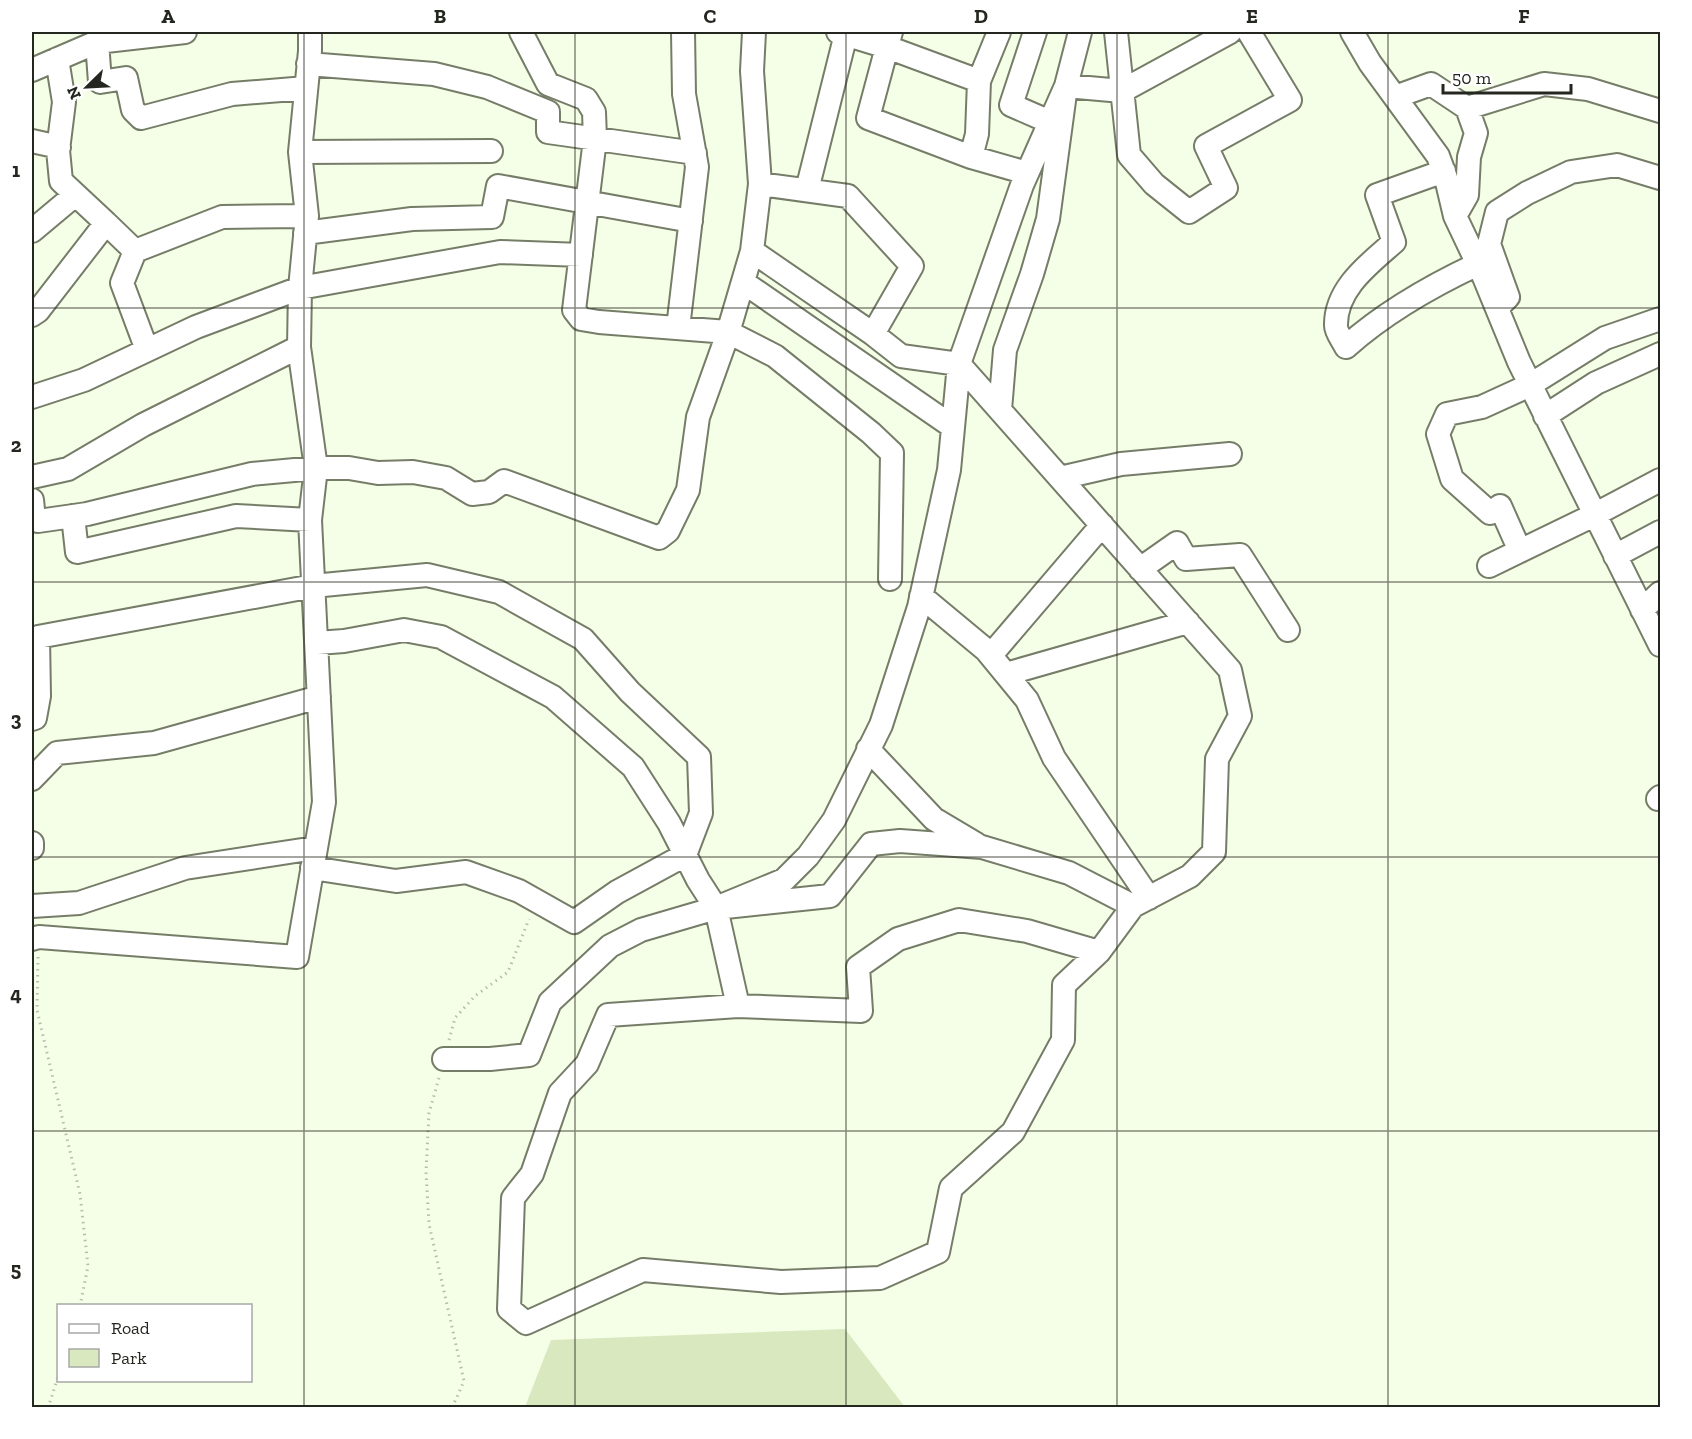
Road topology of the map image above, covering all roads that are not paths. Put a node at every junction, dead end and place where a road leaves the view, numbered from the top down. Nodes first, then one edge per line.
1 (185, 32) edge
2 (310, 32) edge
3 (520, 32) edge
4 (683, 32) edge
5 (754, 32) edge
6 (999, 32) edge
7 (1035, 32) edge
8 (1080, 32) edge
9 (1116, 32) edge
10 (1230, 32) edge
11 (1249, 32) edge
12 (1352, 32) edge
13 (842, 33) edge
14 (889, 39) edge
15 (97, 42) junction
16 (57, 59) junction
17 (308, 64) junction
18 (32, 70) edge
19 (979, 81) junction
20 (1065, 87) junction
21 (306, 88) junction
22 (1122, 90) junction
23 (1395, 97) junction
24 (1467, 108) junction
25 (1660, 111) edge
26 (1050, 122) junction
27 (595, 139) junction
28 (32, 141) edge
29 (59, 147) junction
30 (491, 151) dead end
31 (300, 152) junction
32 (695, 153) junction
33 (971, 157) junction
34 (1444, 171) junction
35 (1027, 173) junction
36 (1660, 178) edge
37 (760, 184) junction
38 (807, 190) junction
39 (75, 195) junction
40 (587, 201) junction
41 (1455, 216) junction
42 (691, 221) junction
43 (106, 223) junction
44 (306, 224) junction
45 (32, 231) edge
46 (135, 251) junction
47 (752, 251) junction
48 (581, 255) junction
49 (1478, 264) junction
50 (743, 282) junction
51 (300, 288) junction
52 (1497, 308) junction
53 (32, 315) edge
54 (1660, 319) edge
55 (678, 328) junction
56 (728, 332) junction
57 (873, 334) junction
58 (299, 347) junction
59 (147, 350) junction
60 (1660, 354) edge
61 (959, 364) junction
62 (1530, 385) junction
63 (32, 397) edge
64 (1000, 410) junction
65 (1545, 416) junction
66 (953, 427) junction
67 (1230, 454) dead end
68 (316, 468) junction
69 (32, 477) edge
70 (1060, 478) junction
71 (1660, 480) edge
72 (32, 509) edge
73 (1594, 515) junction
74 (73, 516) junction
75 (310, 520) junction
76 (1102, 525) junction
77 (1660, 532) edge
78 (1520, 551) junction
79 (1615, 556) junction
80 (1489, 566) dead end
81 (1140, 569) junction
82 (890, 579) dead end
83 (313, 586) junction
84 (1660, 593) edge
85 (921, 596) junction
86 (1642, 610) junction
87 (1188, 622) junction
88 (1288, 630) dead end
89 (317, 643) junction
90 (1660, 645) edge
91 (991, 655) junction
92 (1006, 674) junction
93 (319, 697) junction
94 (33, 720) edge
95 (868, 749) junction
96 (32, 778) edge
97 (32, 843) edge
98 (32, 848) edge
99 (982, 848) junction
100 (685, 855) junction
101 (314, 858) junction
102 (1141, 902) junction
103 (32, 906) edge
104 (716, 908) junction
105 (35, 938) edge
106 (1099, 952) junction
107 (738, 1006) junction
108 (444, 1059) road end

1 - 15 street
2 - 17 street
3 - 27 street
4 - 32 street
5 - 37 street
6 - 19 street
7 - 26 street
8 - 20 street
9 - 22 street
10 - 22 street
11 - 22 street
12 - 23 street
13 - 14 street
13 - 38 street
14 - 19 street
14 - 33 street
15 - 16 street
15 - 21 street
16 - 18 street
16 - 29 street
17 - 21 street
17 - 27 street
19 - 33 street
20 - 22 street
20 - 26 street
20 - 64 street
21 - 31 street
23 - 24 street
23 - 34 street
24 - 25 street
24 - 41 street
26 - 35 street
27 - 32 street
27 - 40 street
28 - 29 street
29 - 39 street
30 - 31 street
31 - 44 street
32 - 42 street
33 - 35 street
34 - 41 street
34 - 49 street
35 - 61 street
36 - 52 street
37 - 38 street
37 - 47 street
38 - 57 street
39 - 43 street
39 - 45 street
40 - 42 street
40 - 44 street
40 - 48 street
41 - 49 street
42 - 55 street
43 - 46 street
43 - 53 street
44 - 46 street
44 - 51 street
46 - 59 street
47 - 50 street
47 - 57 street
48 - 51 street
48 - 55 street
49 - 52 street
50 - 56 street
50 - 66 street
51 - 58 street
51 - 59 street
52 - 62 street
54 - 62 street
55 - 56 street
56 - 68 street
56 - 82 street
57 - 61 street
58 - 68 street
58 - 69 street
59 - 63 street
60 - 65 street
61 - 64 street
61 - 66 street
62 - 65 street
62 - 78 street
64 - 70 street
65 - 73 street
66 - 85 street
67 - 70 street
68 - 74 street
68 - 75 street
70 - 76 street
71 - 73 street
72 - 74 street
73 - 78 street
73 - 79 street
74 - 75 street
75 - 83 street
76 - 81 street
76 - 91 street
77 - 79 street
78 - 80 street
79 - 86 street
81 - 87 street
81 - 88 street
83 - 89 street
83 - 94 street
83 - 100 street
84 - 86 street
85 - 91 street
85 - 95 street
86 - 90 street
87 - 92 street
87 - 102 street
89 - 93 street
89 - 100 street
91 - 92 street
92 - 102 street
93 - 96 street
93 - 101 street
95 - 99 street
95 - 104 street
97 - 98 street
99 - 102 street
99 - 104 street
100 - 101 street
100 - 104 street
101 - 103 street
101 - 105 street
102 - 106 street
104 - 107 street
104 - 108 street
106 - 107 street
106 - 107 street

